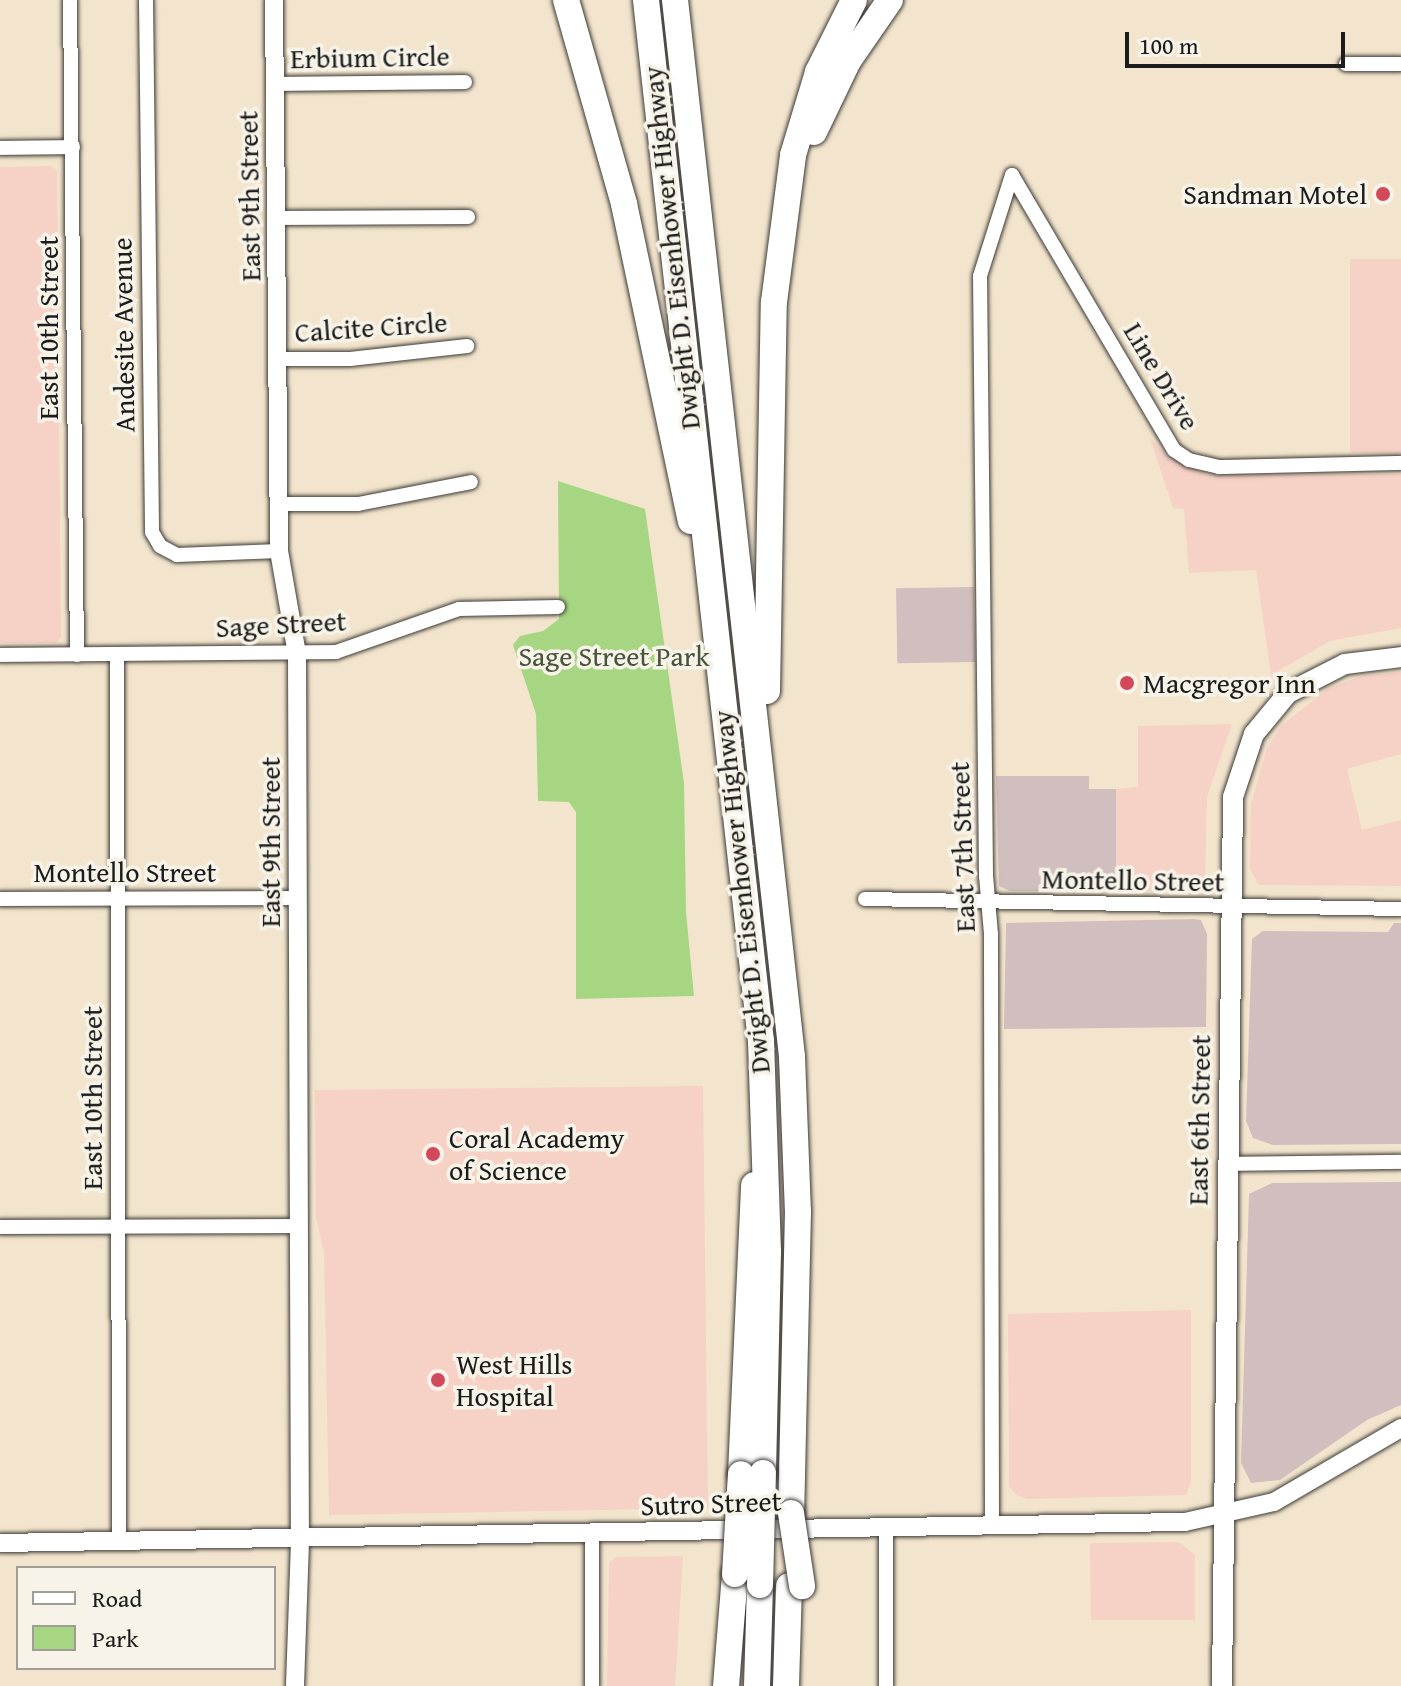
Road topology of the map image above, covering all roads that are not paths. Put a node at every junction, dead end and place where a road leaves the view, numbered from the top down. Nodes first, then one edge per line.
1 (70, 0) edge
2 (146, 0) edge
3 (274, 0) edge
4 (566, 0) edge
5 (646, 0) edge
6 (675, 0) edge
7 (854, 0) edge
8 (890, 0) edge
9 (1346, 64) dead end
10 (1401, 64) edge
11 (465, 82) dead end
12 (275, 84) junction
13 (73, 147) junction
14 (0, 148) edge
15 (1012, 175) joint
16 (789, 207) junction
17 (468, 217) dead end
18 (278, 218) junction
19 (467, 346) dead end
20 (278, 359) junction
21 (1401, 463) edge
22 (471, 482) dead end
23 (280, 504) junction
24 (279, 551) junction
25 (710, 578) junction
26 (558, 607) dead end
27 (297, 654) junction
28 (0, 655) edge
29 (77, 655) junction
30 (117, 655) junction
31 (1401, 657) edge
32 (765, 800) junction
33 (117, 898) junction
34 (298, 898) junction
35 (0, 899) edge
36 (865, 899) dead end
37 (988, 902) junction
38 (1231, 907) junction
39 (1401, 909) edge
40 (1401, 1162) edge
41 (1226, 1164) junction
42 (118, 1226) junction
43 (299, 1226) junction
44 (0, 1227) edge
45 (1401, 1428) edge
46 (752, 1474) junction
47 (1222, 1518) junction
48 (992, 1524) junction
49 (886, 1525) junction
50 (592, 1534) junction
51 (119, 1542) junction
52 (300, 1542) junction
53 (0, 1543) edge
54 (796, 1586) junction
55 (295, 1686) edge
56 (592, 1686) edge
57 (726, 1686) edge
58 (757, 1686) edge
59 (786, 1686) edge
60 (804, 1686) edge
61 (886, 1686) edge
62 (1222, 1686) edge

1 - 13 street, East 10th Street
2 - 24 street, Andesite Avenue
3 - 12 street, East 9th Street
4 - 25 highway
5 - 25 highway, Dwight D. Eisenhower Highway
6 - 32 highway, Dwight D. Eisenhower Highway
7 - 16 highway
8 - 16 highway
9 - 10 street
11 - 12 street, Erbium Circle
12 - 18 street, East 9th Street
13 - 14 street
13 - 29 street, East 10th Street
15 - 21 street, Line Drive
15 - 37 street, East 7th Street
16 - 32 highway
17 - 18 street
18 - 20 street, East 9th Street
19 - 20 street, Calcite Circle
20 - 23 street, East 9th Street
22 - 23 street
23 - 24 street, East 9th Street
24 - 27 street, East 9th Street
25 - 46 highway, Dwight D. Eisenhower Highway
26 - 27 street, Sage Street
27 - 30 street, Sage Street
27 - 34 street, East 9th Street
28 - 29 street, Sage Street
29 - 30 street, Sage Street
30 - 33 street, East 10th Street
31 - 38 main road, East 6th Street
32 - 54 highway, Dwight D. Eisenhower Highway, bridge
33 - 34 street, Montello Street
33 - 35 street, Montello Street
33 - 42 street, East 10th Street
34 - 43 street, East 9th Street
36 - 37 street, Montello Street
37 - 38 street, Montello Street
37 - 48 street, East 7th Street
38 - 39 street, Montello Street
38 - 41 main road, East 6th Street
40 - 41 street
41 - 47 main road, East 6th Street
42 - 43 street
42 - 44 street
42 - 51 street, East 10th Street
43 - 52 street, East 9th Street
45 - 47 street, Sutro Street
46 - 57 highway, bridge
46 - 58 highway, Dwight D. Eisenhower Highway, bridge
47 - 48 street, Sutro Street
47 - 62 main road, East 6th Street
48 - 49 street, Sutro Street
49 - 50 street, Sutro Street
49 - 61 street
50 - 52 street, Sutro Street
50 - 56 street
51 - 52 street, Sutro Street
51 - 53 street, Sutro Street
52 - 55 street, East 9th Street
54 - 59 highway, Dwight D. Eisenhower Highway
54 - 60 highway

